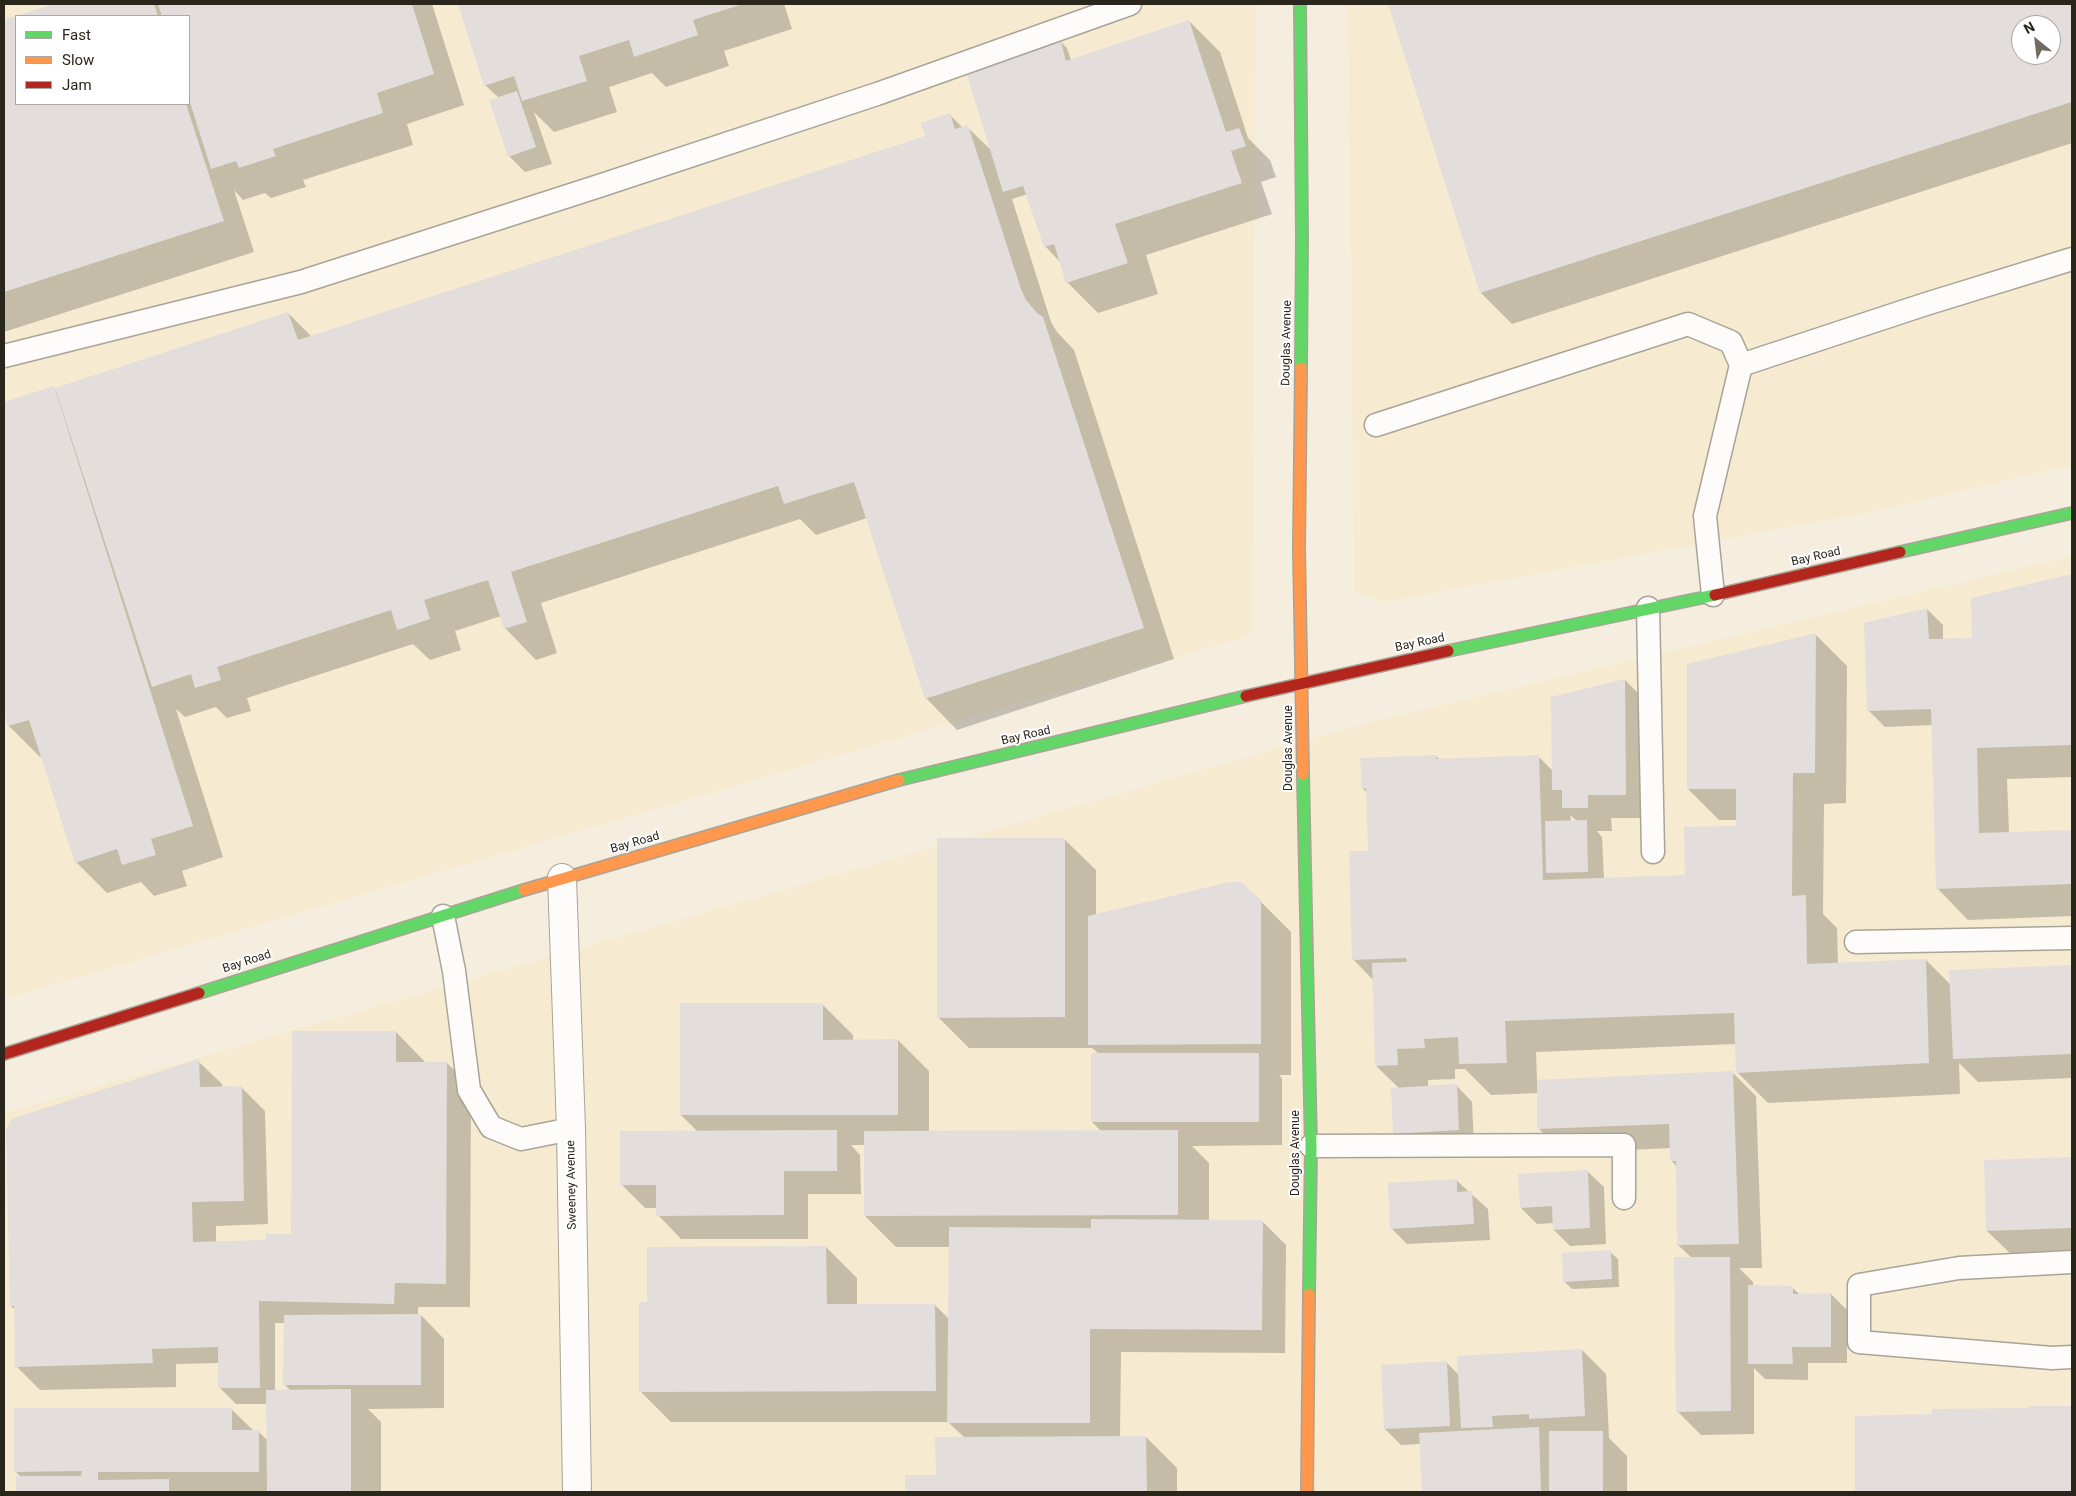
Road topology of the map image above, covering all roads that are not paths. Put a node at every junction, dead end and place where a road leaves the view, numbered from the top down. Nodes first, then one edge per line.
1 (1130, 4) edge
2 (1300, 4) edge
3 (2072, 259) edge
4 (4, 356) edge
5 (1741, 365) junction
6 (1376, 425) dead end
7 (2072, 514) edge
8 (1713, 595) junction
9 (1648, 608) junction
10 (1302, 682) junction
11 (1653, 852) dead end
12 (562, 878) junction
13 (443, 916) junction
14 (2072, 938) edge
15 (1856, 942) dead end
16 (4, 1054) edge
17 (571, 1129) junction
18 (1311, 1146) junction
19 (1624, 1198) dead end
20 (2072, 1262) edge
21 (2072, 1357) edge
22 (578, 1492) edge
23 (1307, 1492) edge

1 - 4 lane
2 - 10 street, Douglas Avenue
3 - 5 lane
5 - 6 lane
5 - 8 lane
7 - 8 street, Bay Road
8 - 9 street, Bay Road
9 - 10 street, Bay Road
9 - 11 lane
10 - 12 street, Bay Road
10 - 18 street, Douglas Avenue
12 - 13 street, Bay Road
12 - 17 street, Sweeney Avenue
13 - 16 street, Bay Road
13 - 17 lane
14 - 15 lane
17 - 22 street, Sweeney Avenue
18 - 19 lane
18 - 23 street, Douglas Avenue
20 - 21 lane

